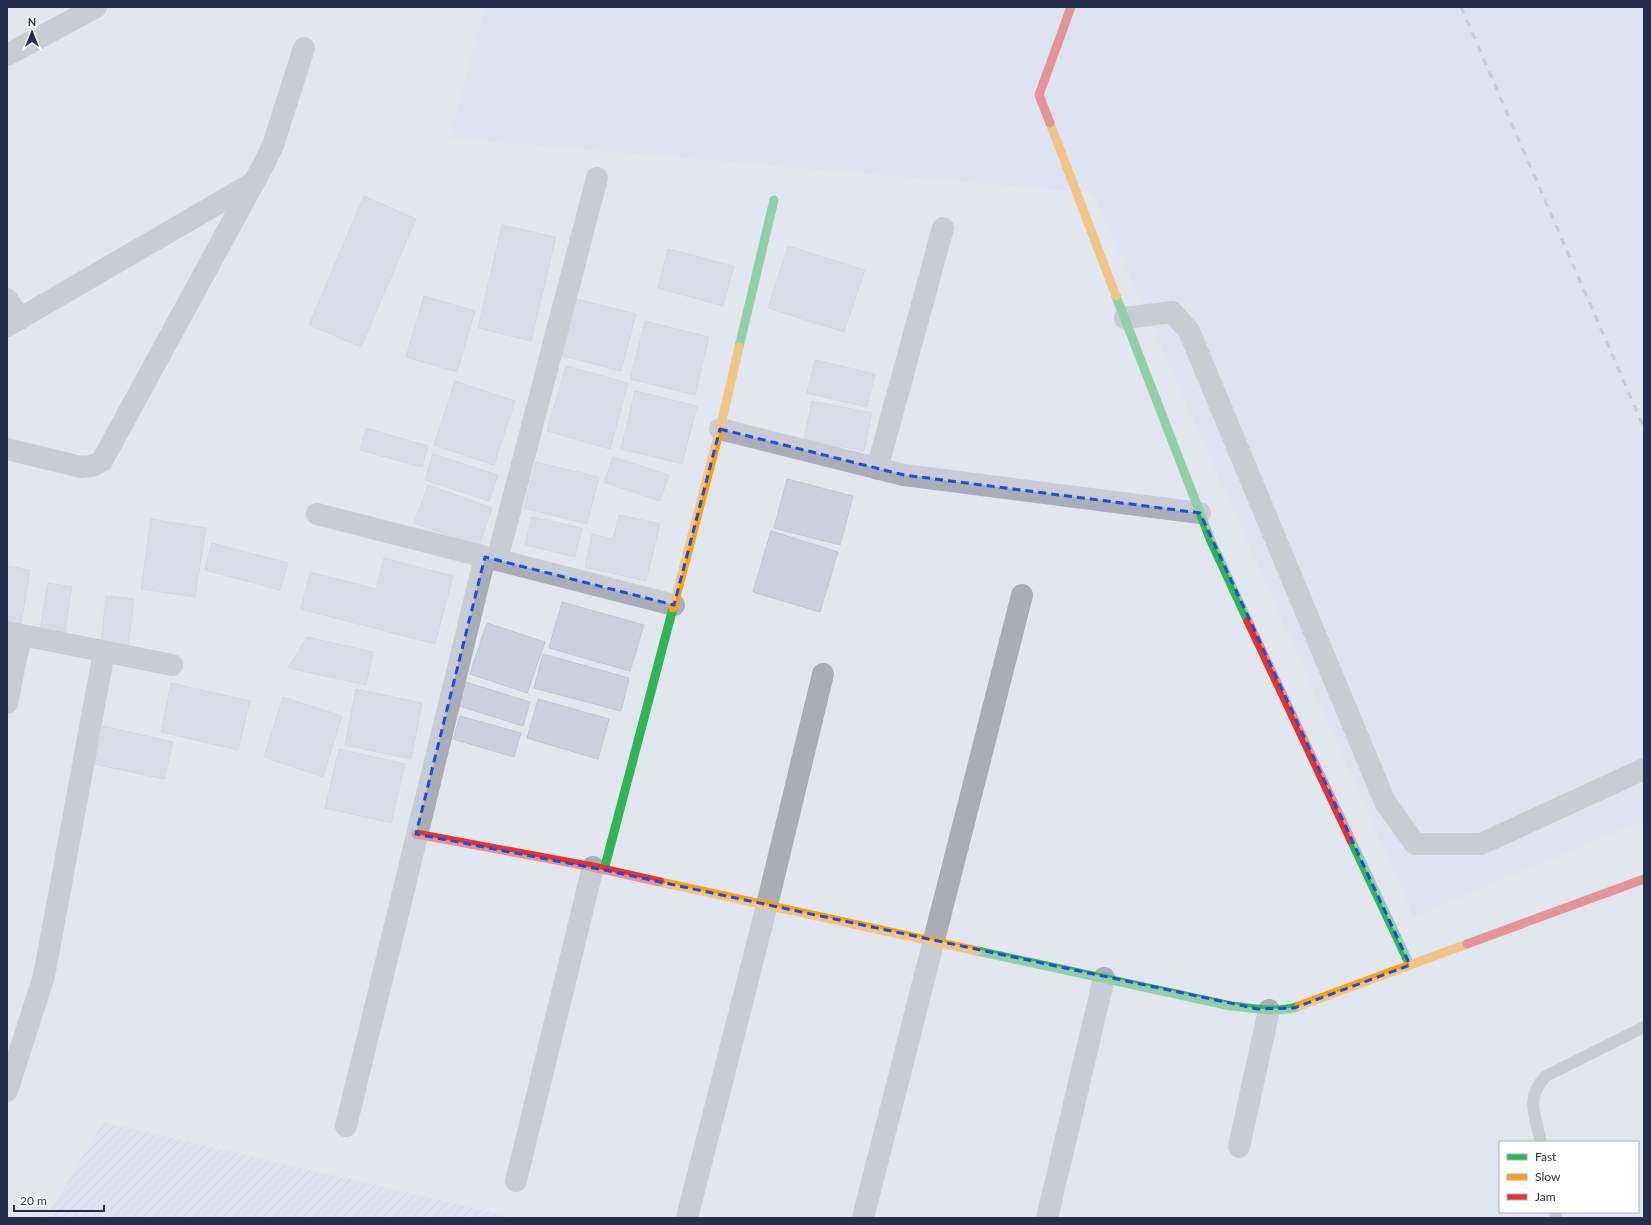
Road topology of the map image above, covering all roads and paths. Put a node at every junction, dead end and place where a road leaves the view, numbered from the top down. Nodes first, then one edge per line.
1 (96, 7) edge
2 (1071, 7) edge
3 (304, 48) dead end
4 (7, 55) edge
5 (597, 178) dead end
6 (254, 183) junction
7 (774, 200) dead end
8 (943, 228) dead end
9 (7, 299) edge
10 (1125, 318) junction
11 (13, 323) edge
12 (720, 429) junction
13 (7, 449) edge
14 (877, 468) junction
15 (1200, 513) junction
16 (317, 514) dead end
17 (491, 559) junction
18 (1022, 595) dead end
19 (674, 605) junction
20 (14, 634) edge
21 (104, 652) junction
22 (172, 665) dead end
23 (823, 674) dead end
24 (7, 702) edge
25 (1644, 769) edge
26 (416, 834) junction
27 (598, 868) junction
28 (1644, 879) edge
29 (767, 905) junction
30 (934, 942) junction
31 (1410, 965) junction
32 (1104, 978) junction
33 (1269, 1010) junction
34 (1644, 1028) edge
35 (7, 1090) edge
36 (346, 1126) dead end
37 (1540, 1141) edge
38 (1239, 1147) dead end
39 (516, 1181) dead end
40 (687, 1218) edge
41 (863, 1218) edge
42 (1047, 1218) edge

1 - 4 street
2 - 10 street
3 - 6 street
5 - 17 street
6 - 11 street
6 - 13 street
7 - 12 street
8 - 14 street
9 - 11 street
10 - 15 street
10 - 25 street
12 - 14 street
12 - 19 street
14 - 15 street
15 - 31 street
16 - 17 street
17 - 19 street
17 - 26 street
18 - 30 street
19 - 27 street
20 - 21 street
20 - 24 street
21 - 22 street
21 - 35 street
23 - 29 street
26 - 27 street
26 - 36 street
27 - 29 street
27 - 39 street
28 - 31 street
29 - 30 street
29 - 40 street
30 - 32 street
30 - 41 street
31 - 33 street
32 - 33 street
32 - 42 street
33 - 38 street
34 - 37 lane

